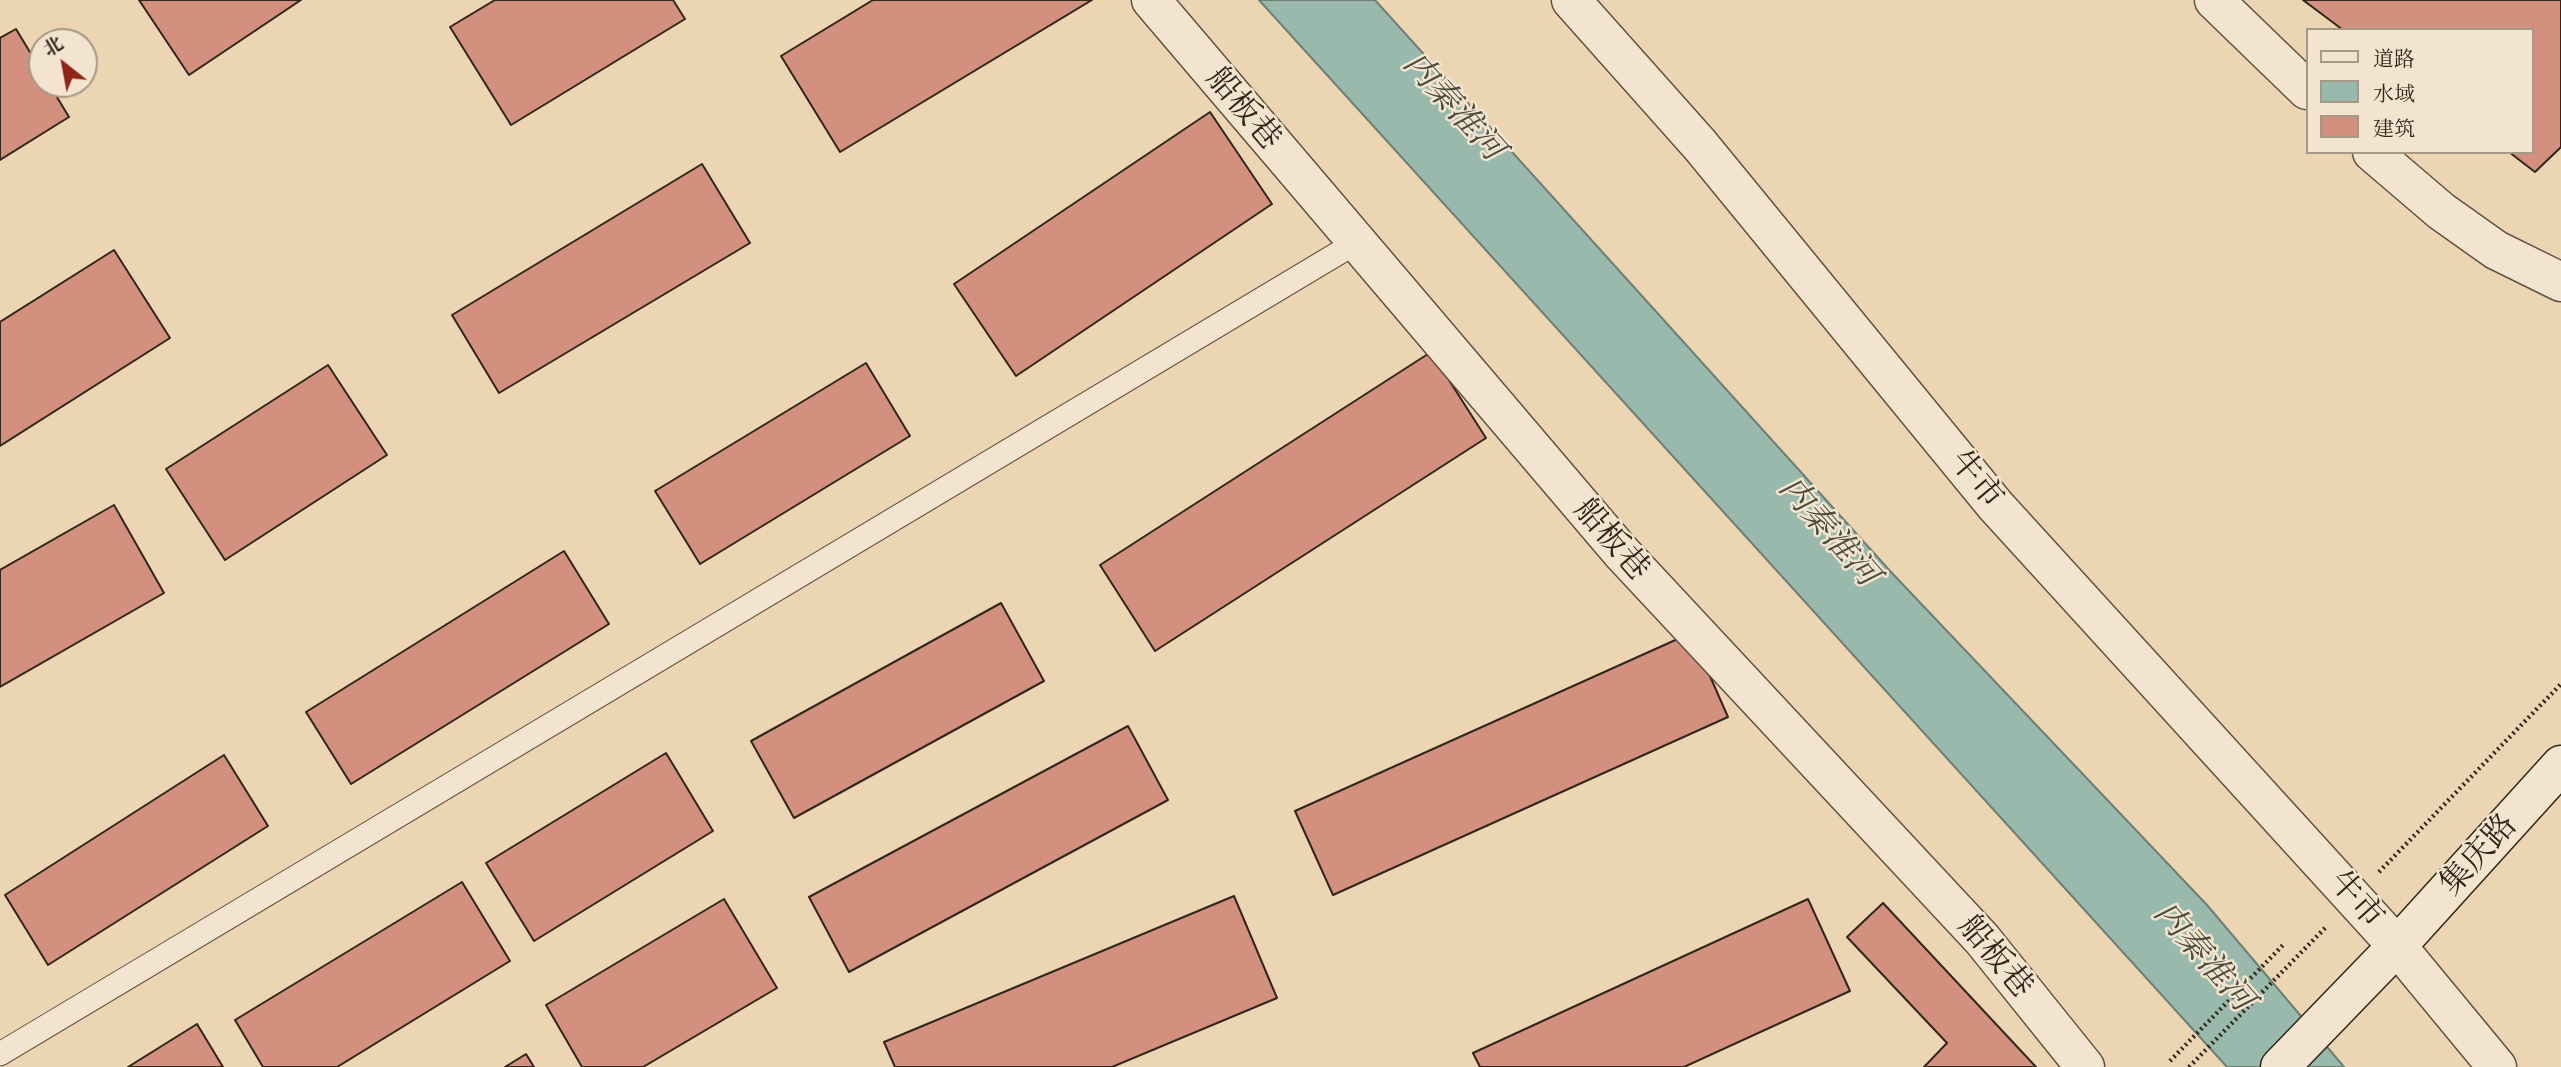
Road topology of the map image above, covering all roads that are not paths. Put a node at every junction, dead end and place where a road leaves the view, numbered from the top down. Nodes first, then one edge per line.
1 (1151, 0) edge
2 (1571, 0) edge
3 (2214, 0) edge
4 (2306, 89) edge
5 (2374, 154) edge
6 (1357, 242) junction
7 (2561, 282) edge
8 (2561, 765) edge
9 (2398, 946) junction
10 (0, 1054) edge
11 (2085, 1067) edge
12 (2280, 1067) edge
13 (2497, 1067) edge

1 - 6 street, 船板巷
2 - 9 street, 牛市
3 - 4 street
5 - 7 street
6 - 10 lane
6 - 11 street, 船板巷
8 - 9 street, 集庆路
9 - 12 street, 集庆路
9 - 13 street, 牛市

